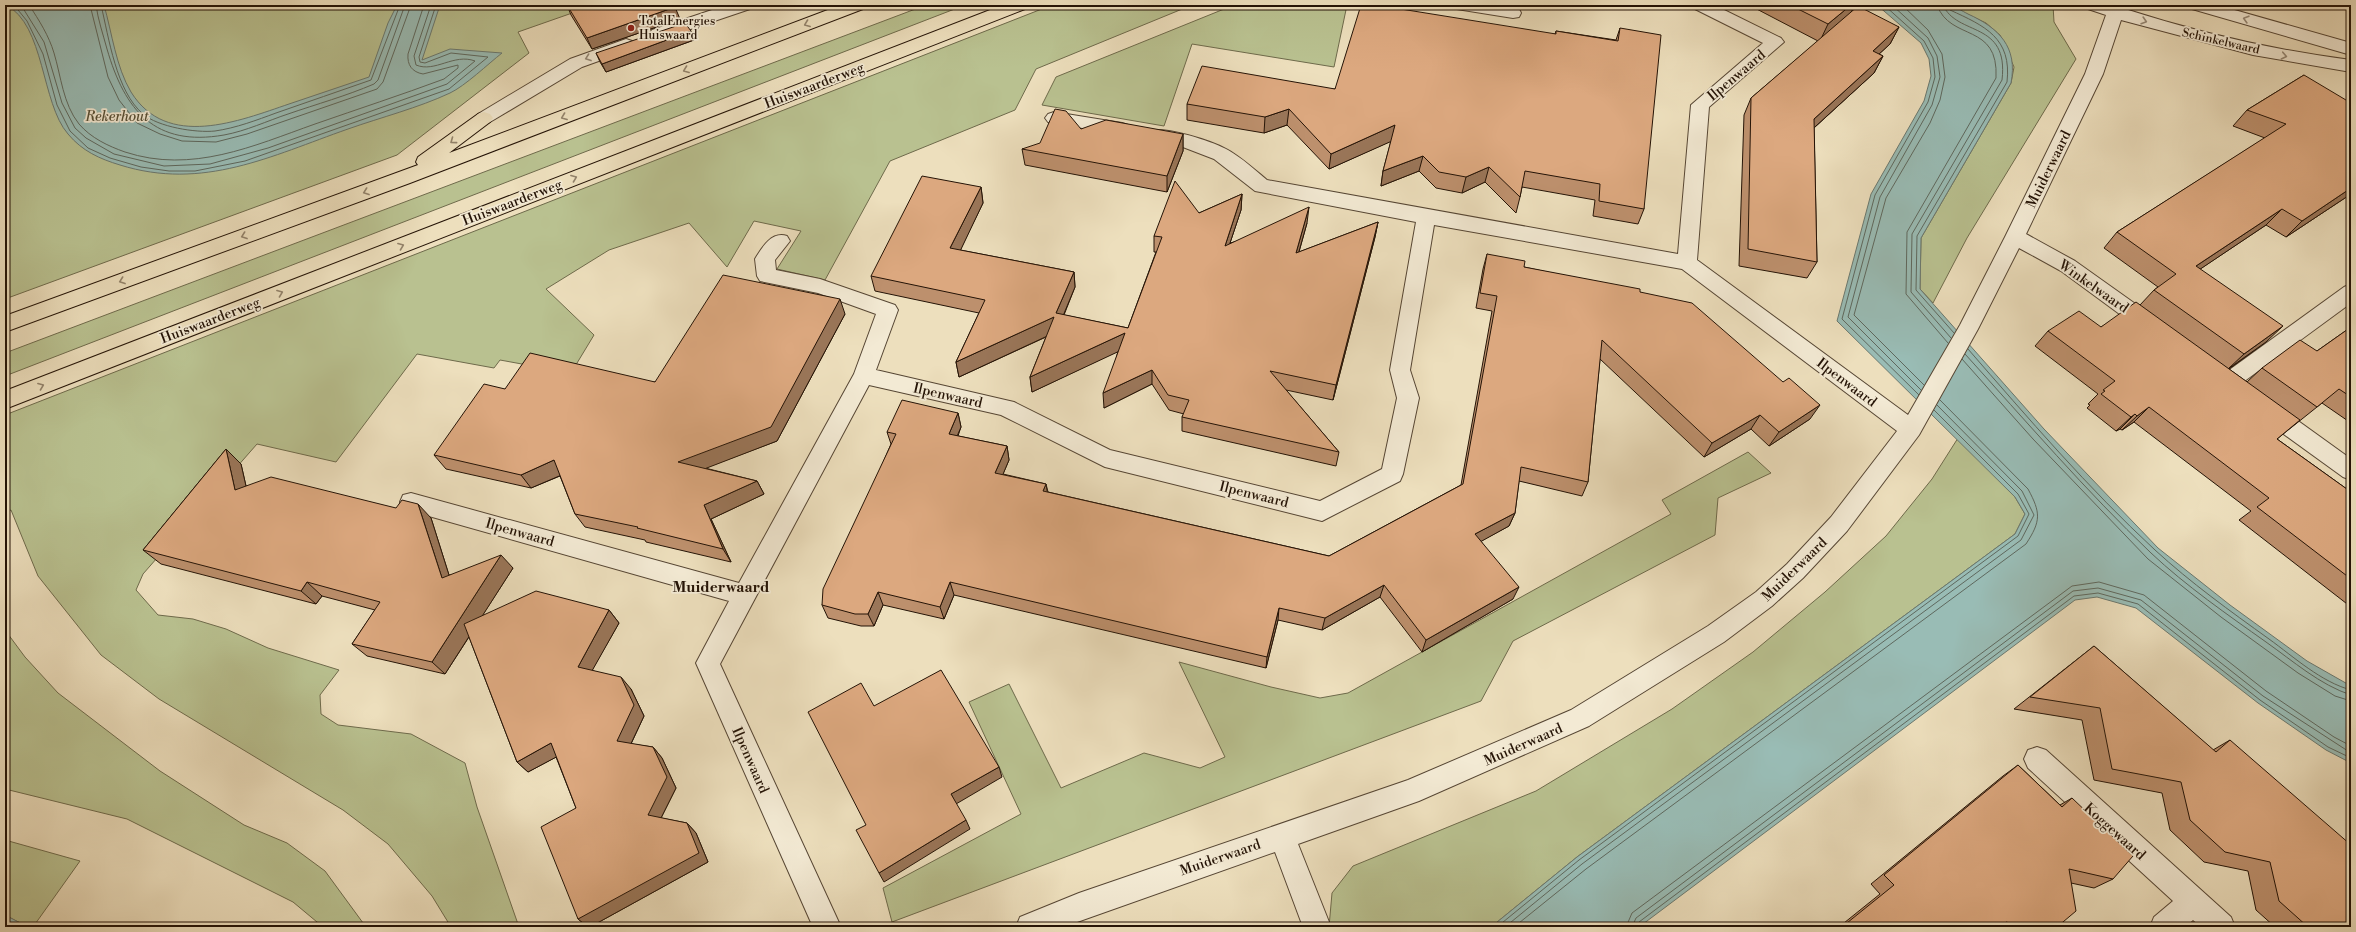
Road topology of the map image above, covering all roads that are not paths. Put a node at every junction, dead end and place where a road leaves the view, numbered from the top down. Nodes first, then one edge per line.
1 (744, 5) edge
2 (856, 5) edge
3 (1019, 5) edge
4 (1468, 5) edge
5 (1701, 5) edge
6 (2094, 5) edge
7 (2198, 5) edge
8 (2117, 9) edge
9 (1513, 13) dead end
10 (2351, 49) edge
11 (2351, 66) edge
12 (484, 118) joint
13 (1054, 118) edge
14 (403, 178) junction
15 (1426, 218) junction
16 (2015, 237) junction
17 (780, 241) dead end
18 (1687, 263) junction
19 (2351, 292) edge
20 (5, 324) edge
21 (2164, 336) edge
22 (864, 375) junction
23 (5, 400) edge
24 (1916, 421) junction
25 (2351, 471) edge
26 (412, 502) edge
27 (745, 595) junction
28 (2037, 759) dead end
29 (1282, 836) junction
30 (2193, 902) junction
31 (827, 927) edge
32 (1030, 927) edge
33 (1317, 927) edge
34 (2164, 927) edge
35 (2221, 927) edge

1 -> 12 street
2 -> 14 highway
23 -> 3 highway, Huiswaarderweg
4 - 9 street
5 - 18 street, Ilpenwaard
6 - 8 street, Schinkelwaard
10 -> 7 street, Schinkelwaard
8 -> 11 street, Schinkelwaard
8 - 16 street, Muiderwaard
12 -> 14 highway
13 - 15 street, Ilpenwaard
14 -> 20 highway
15 - 18 street, Ilpenwaard
15 - 22 street, Ilpenwaard
16 - 21 street, Winkelwaard
16 - 24 street, Muiderwaard
17 - 22 street, Ilpenwaard
18 - 24 street, Ilpenwaard
19 - 25 street
22 - 27 street, Ilpenwaard
24 - 29 street, Muiderwaard
26 - 27 street, Ilpenwaard
27 - 31 street, Ilpenwaard
28 - 30 street, Koggewaard
29 - 32 street, Muiderwaard
29 - 33 street
30 - 34 street
30 - 35 street, Koggewaard

